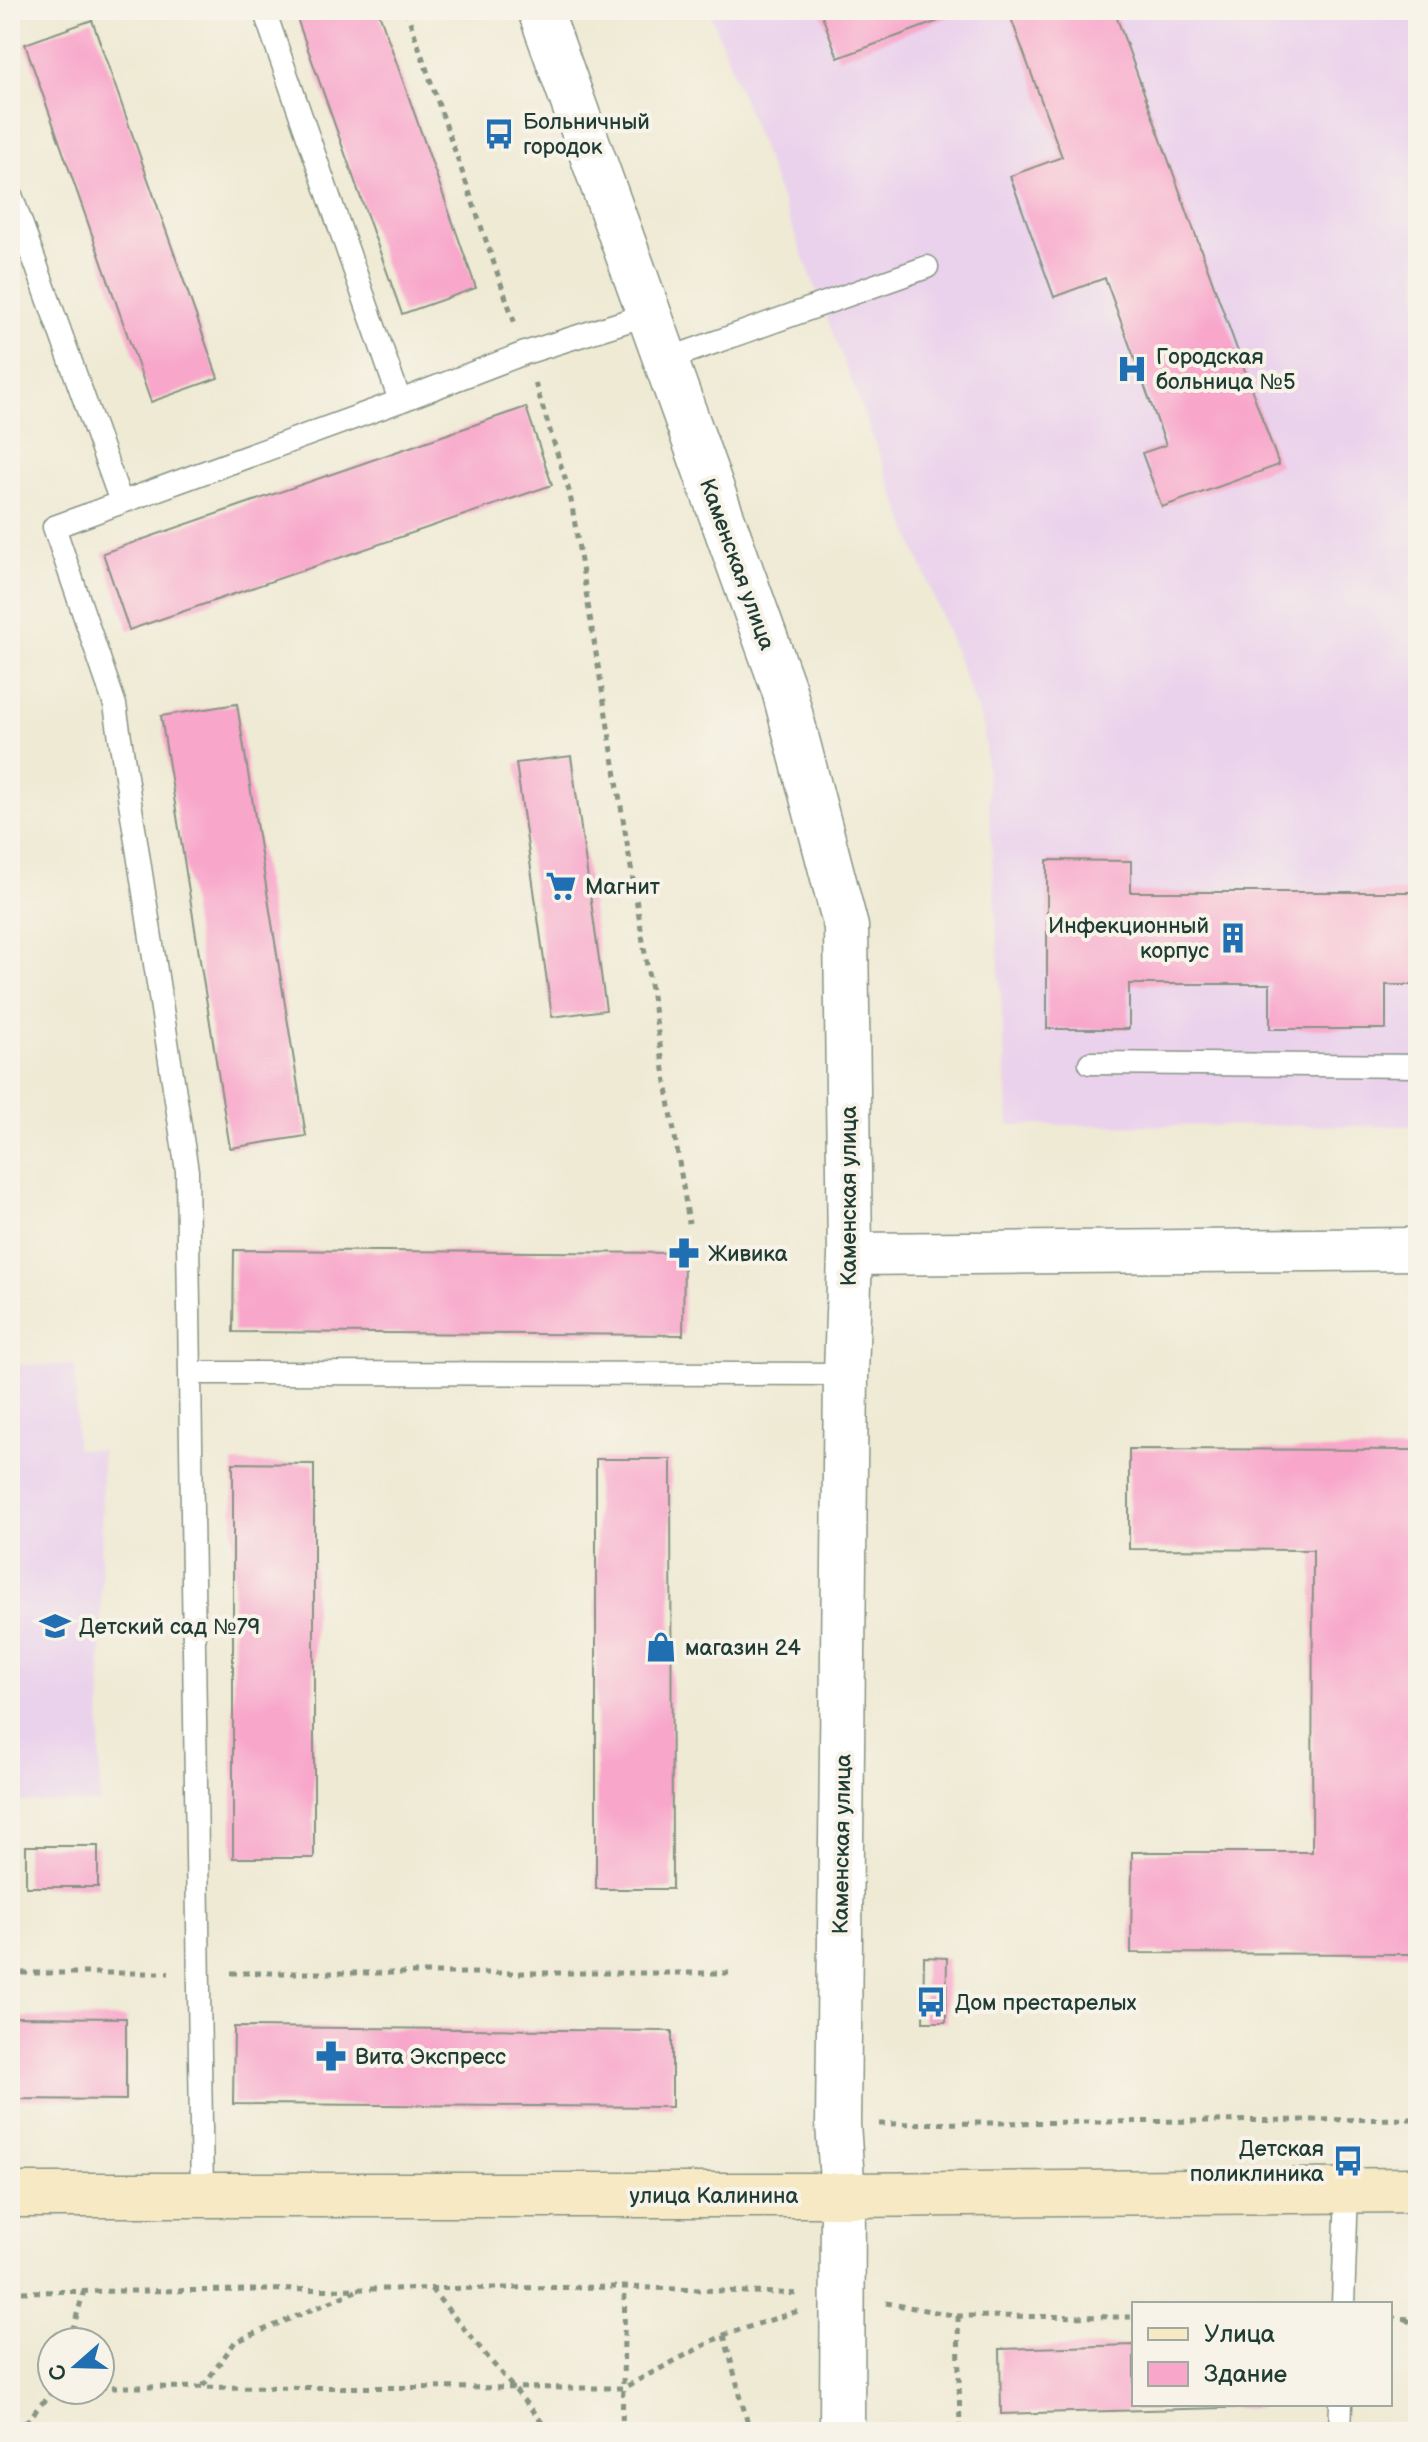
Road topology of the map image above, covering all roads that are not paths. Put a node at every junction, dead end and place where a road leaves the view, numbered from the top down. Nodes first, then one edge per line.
1 (264, 10) edge
2 (540, 10) edge
3 (10, 192) edge
4 (927, 267) dead end
5 (649, 314) junction
6 (665, 360) junction
7 (400, 401) junction
8 (121, 502) junction
9 (1090, 1063) dead end
10 (1418, 1066) edge
11 (1418, 1249) edge
12 (850, 1254) junction
13 (191, 1373) junction
14 (846, 1374) junction
15 (1347, 2190) junction
16 (1418, 2190) edge
17 (10, 2195) edge
18 (202, 2195) junction
19 (843, 2195) junction
20 (1343, 2302) edge
21 (1341, 2406) edge
22 (842, 2432) edge
23 (1340, 2432) edge

1 - 7 lane
2 - 5 street, Каменская улица
3 - 8 lane
4 - 6 lane
5 - 6 street, Каменская улица
5 - 7 lane
6 - 12 street, Каменская улица
7 - 8 lane
8 - 13 lane
9 - 10 lane
11 - 12 street
12 - 14 street, Каменская улица
13 - 14 lane
13 - 18 lane
14 - 19 street, Каменская улица
15 - 16 main road, улица Калинина
15 - 19 main road, улица Калинина
15 - 20 lane
17 - 18 main road, улица Калинина
18 - 19 main road, улица Калинина
19 - 22 street, Каменская улица
21 - 23 lane

